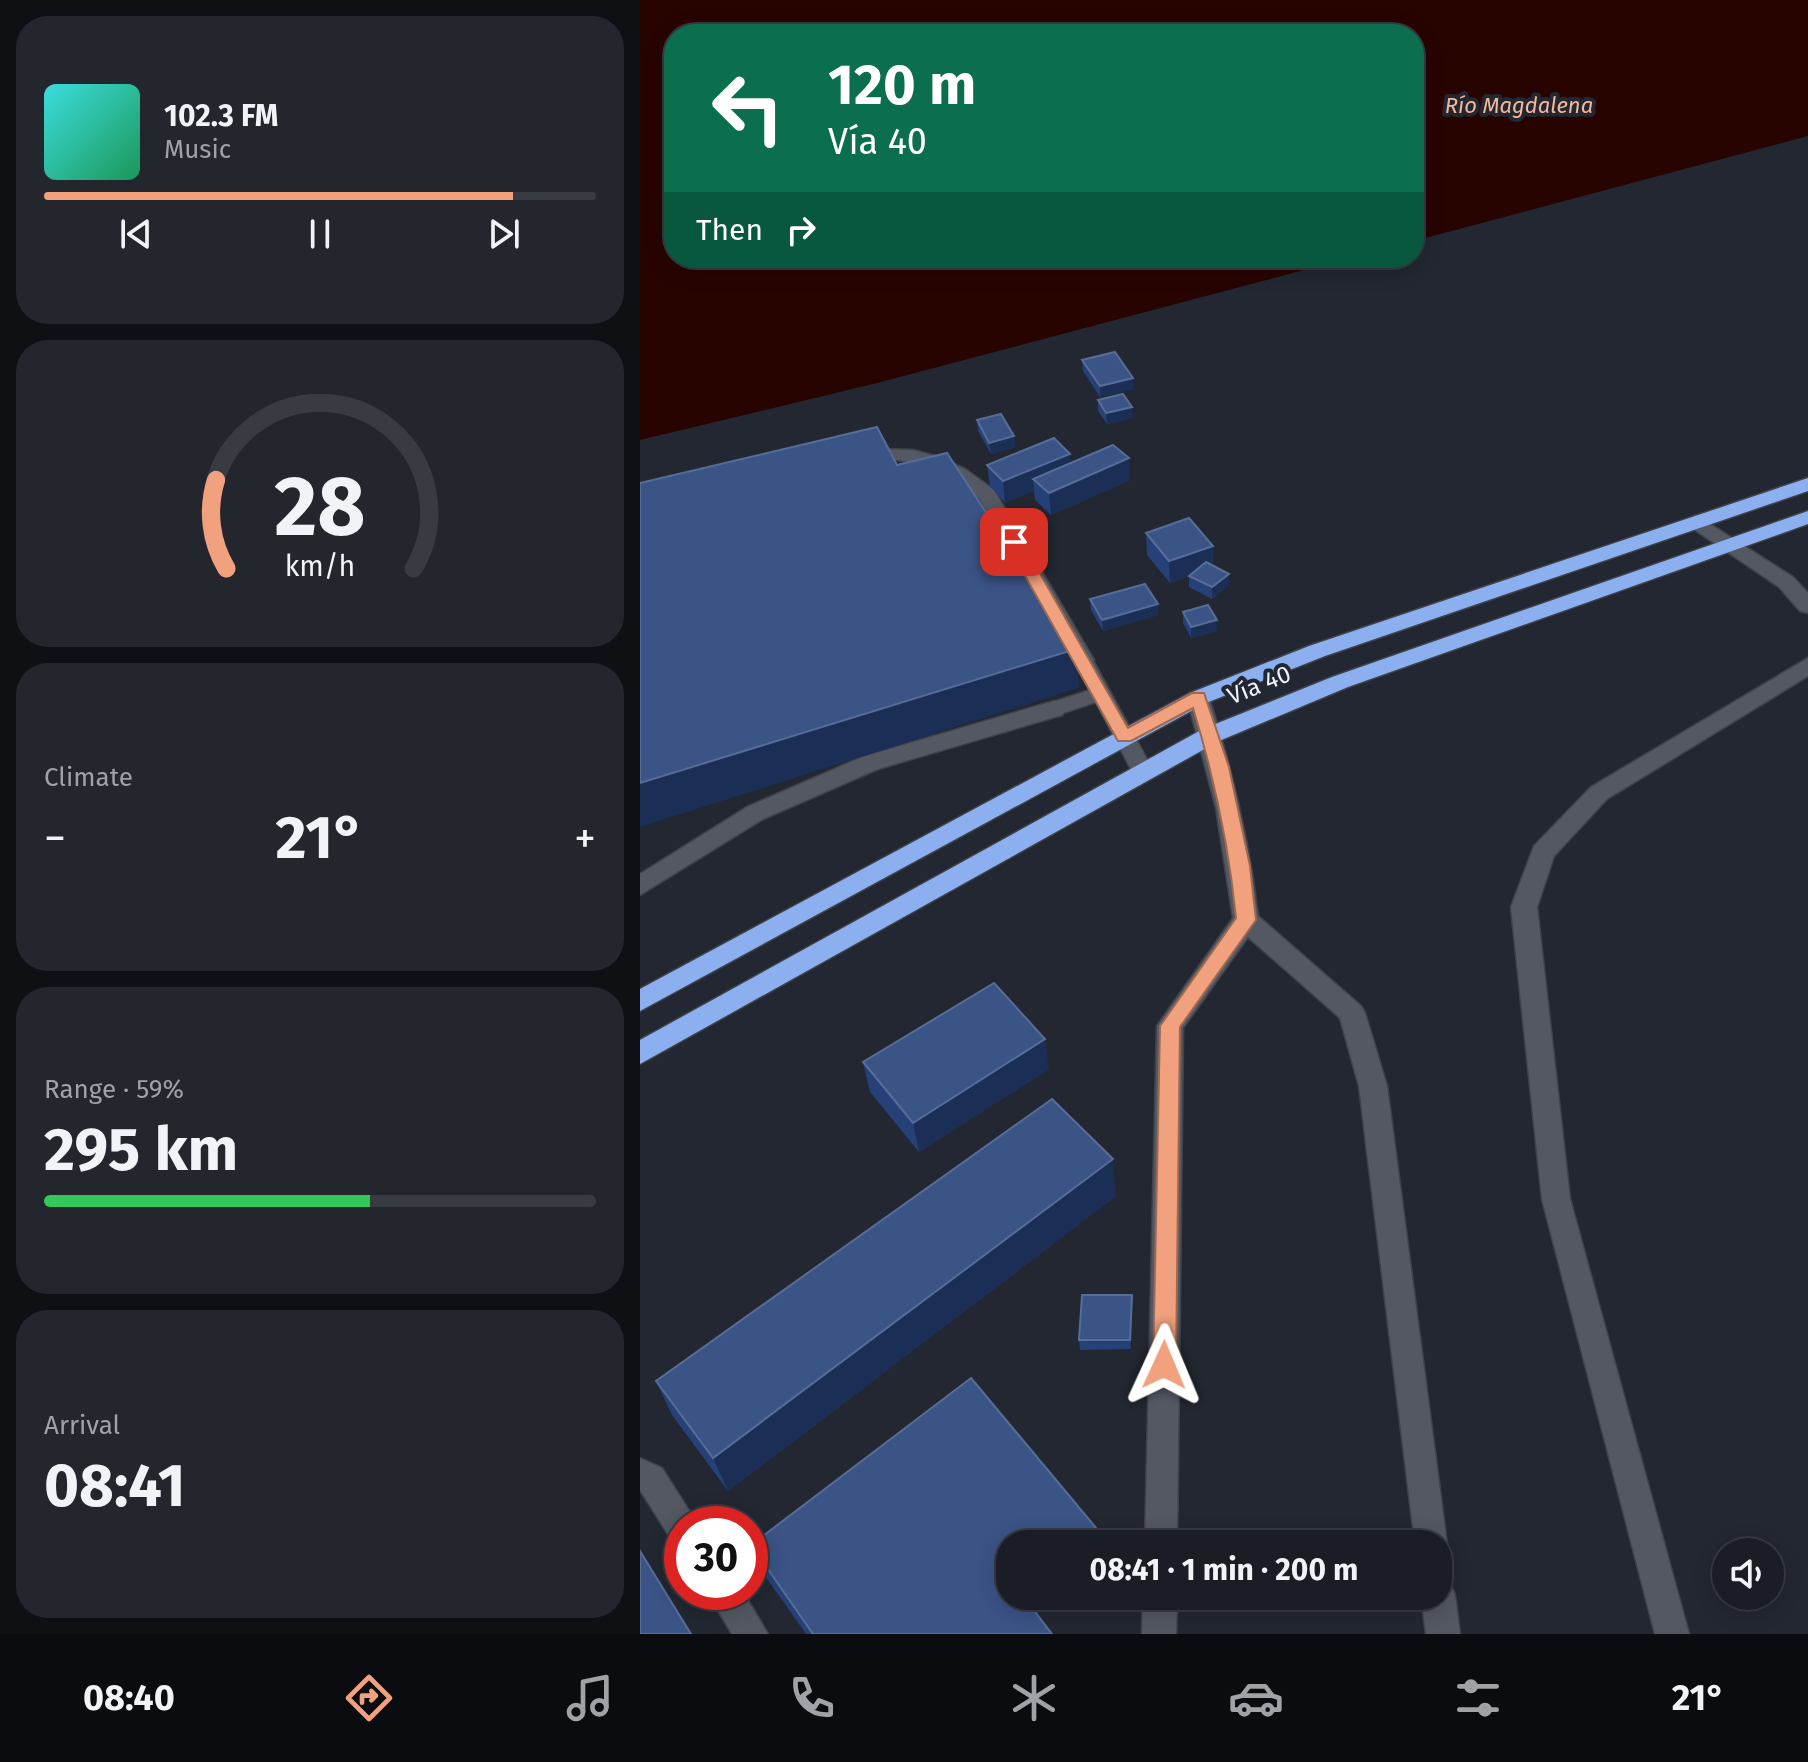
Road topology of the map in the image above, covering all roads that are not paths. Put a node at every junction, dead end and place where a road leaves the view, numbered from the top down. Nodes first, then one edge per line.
1 (847, 462) edge
2 (1808, 484) edge
3 (1808, 517) edge
4 (1696, 521) junction
5 (1729, 544) junction
6 (1808, 606) edge
7 (1083, 660) joint
8 (1808, 666) edge
9 (1102, 693) junction
10 (1198, 698) junction
11 (1054, 709) joint
12 (1211, 735) junction
13 (1124, 737) junction
14 (1143, 772) junction
15 (640, 886) edge
16 (1246, 920) junction
17 (640, 1001) edge
18 (640, 1053) edge
19 (640, 1473) edge
20 (668, 1506) edge
21 (1161, 1530) edge
22 (1429, 1530) edge
23 (736, 1610) edge
24 (1160, 1610) edge
25 (1440, 1610) edge
26 (751, 1634) edge
27 (1159, 1634) edge
28 (1443, 1634) edge
29 (1672, 1634) edge

1 - 7 street
2 - 4 highway, Vía 40
3 - 5 highway, Vía 40
4 - 5 street
4 - 10 highway, Vía 40
5 - 6 street
5 - 12 highway, Vía 40
7 - 9 lane
8 - 29 street
9 - 11 lane
9 - 13 lane
10 - 12 street
10 - 13 highway, Vía 40
11 - 15 street
12 - 14 highway, Vía 40
12 - 16 street
13 - 14 lane
13 - 17 highway, Vía 40
14 - 18 highway, Vía 40
16 - 21 street
16 - 22 street
19 - 20 street
23 - 26 street
24 - 27 street
25 - 28 street

